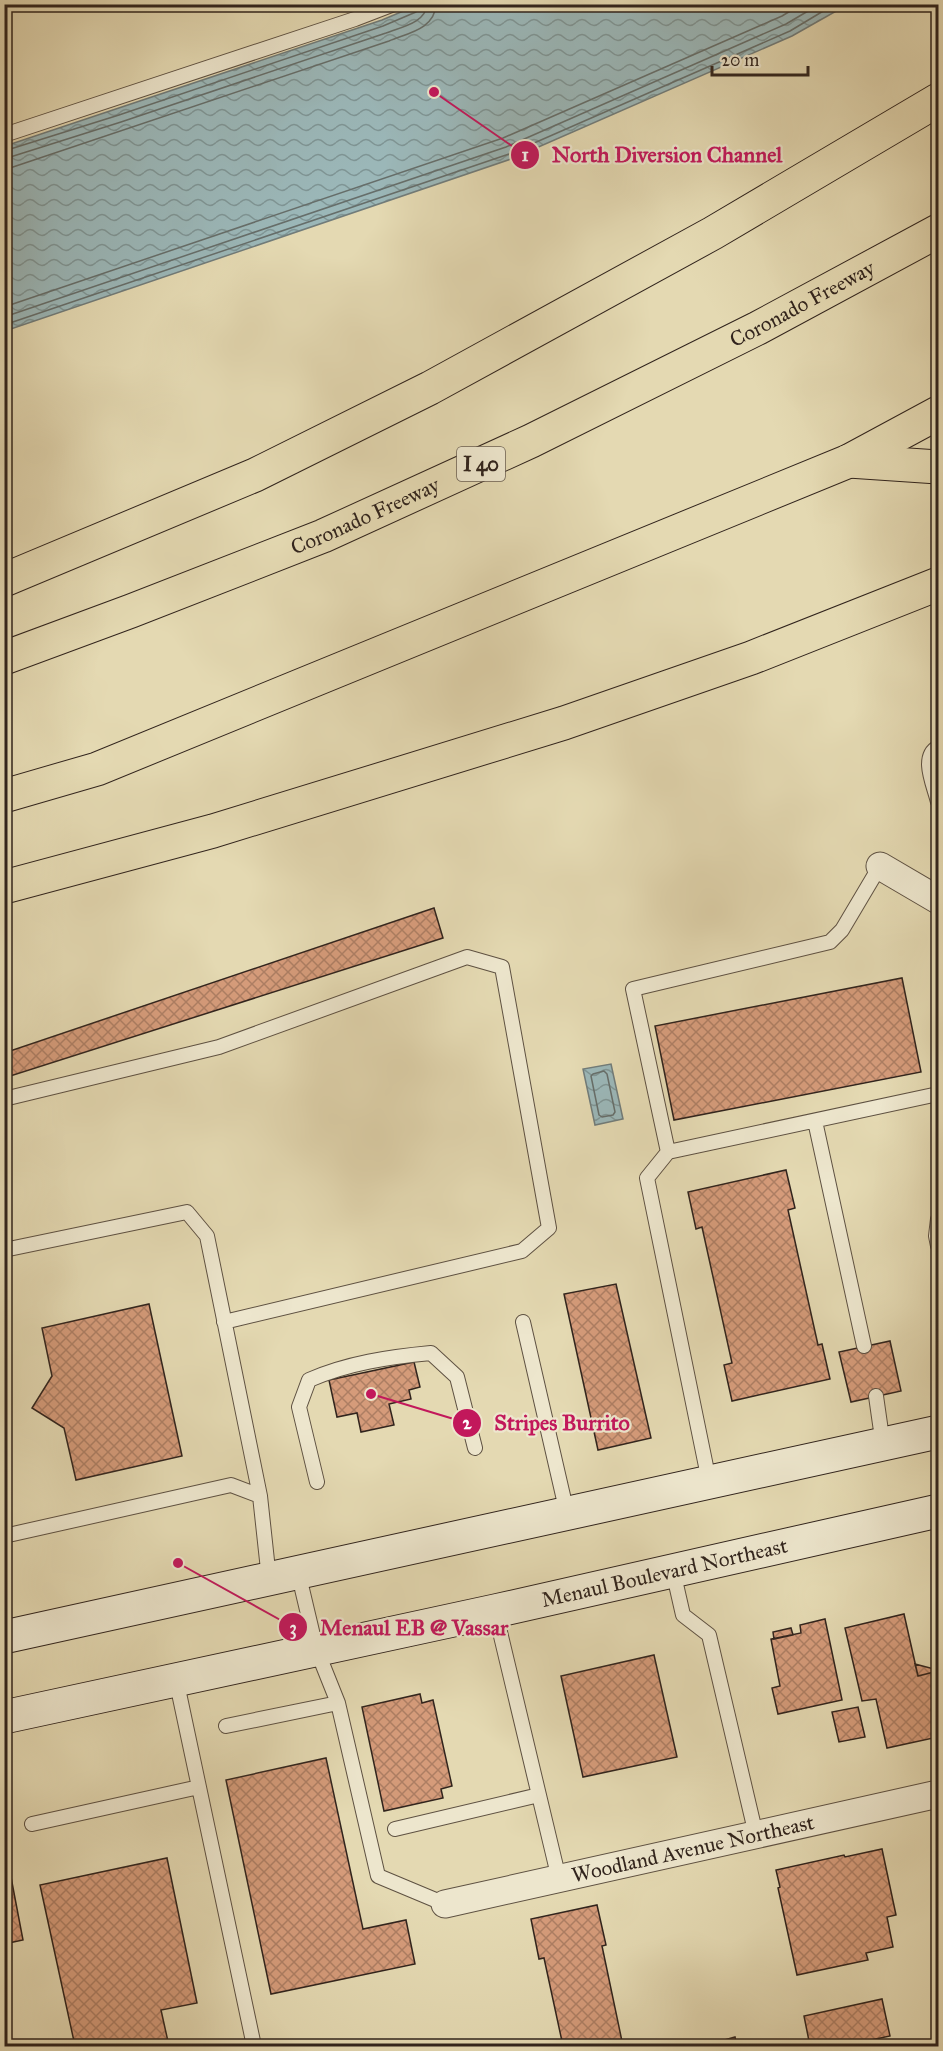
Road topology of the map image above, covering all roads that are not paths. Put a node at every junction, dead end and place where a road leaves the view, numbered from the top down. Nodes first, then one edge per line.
1 (394, 4) edge
2 (939, 100) edge
3 (4, 135) edge
4 (939, 231) edge
5 (939, 413) edge
6 (849, 461) junction
7 (939, 467) edge
8 (4, 580) edge
9 (939, 584) edge
10 (4, 658) edge
11 (939, 747) edge
12 (4, 796) edge
13 (939, 802) edge
14 (880, 866) joint
15 (4, 887) edge
16 (938, 897) edge
17 (939, 1094) edge
18 (4, 1099) edge
19 (815, 1121) junction
20 (668, 1152) junction
21 (939, 1219) edge
22 (939, 1246) edge
23 (4, 1250) edge
24 (224, 1322) junction
25 (524, 1322) dead end
26 (864, 1346) dead end
27 (876, 1396) dead end
28 (939, 1432) edge
29 (883, 1445) junction
30 (475, 1448) dead end
31 (709, 1481) junction
32 (317, 1482) dead end
33 (260, 1496) junction
34 (939, 1511) edge
35 (567, 1513) junction
36 (4, 1536) edge
37 (673, 1571) junction
38 (283, 1576) junction
39 (495, 1611) junction
40 (4, 1637) edge
41 (316, 1648) junction
42 (176, 1679) junction
43 (338, 1702) junction
44 (4, 1717) edge
45 (226, 1726) dead end
46 (199, 1787) junction
47 (939, 1794) edge
48 (539, 1795) junction
49 (32, 1824) dead end
50 (395, 1830) dead end
51 (756, 1836) junction
52 (559, 1879) junction
53 (445, 1904) joint
54 (254, 2046) edge

1 - 3 lane
2 - 8 highway
4 - 10 highway, Coronado Freeway / I 40
5 - 6 highway
6 - 7 highway
6 - 12 highway
9 - 15 highway
11 - 13 lane
14 - 16 street
14 - 20 lane
17 - 19 lane
18 - 24 lane
19 - 20 lane
19 - 26 lane
20 - 31 lane
21 - 22 lane
23 - 24 lane
24 - 33 lane
25 - 35 lane
27 - 29 lane
28 - 29 main road
29 - 31 main road
30 - 32 lane
31 - 35 main road
33 - 36 lane
33 - 38 lane
34 - 37 main road, Menaul Boulevard Northeast
35 - 38 main road
37 - 39 main road, Menaul Boulevard Northeast
37 - 51 lane
38 - 40 main road
38 - 41 lane
39 - 41 main road, Menaul Boulevard Northeast
39 - 48 lane
41 - 42 main road, Menaul Boulevard Northeast
41 - 43 lane
42 - 44 main road, Menaul Boulevard Northeast
42 - 46 lane
43 - 45 lane
43 - 53 lane
46 - 49 lane
46 - 54 lane
47 - 51 street, Woodland Avenue Northeast
48 - 50 lane
48 - 52 lane
51 - 52 street, Woodland Avenue Northeast
52 - 53 street, Woodland Avenue Northeast

